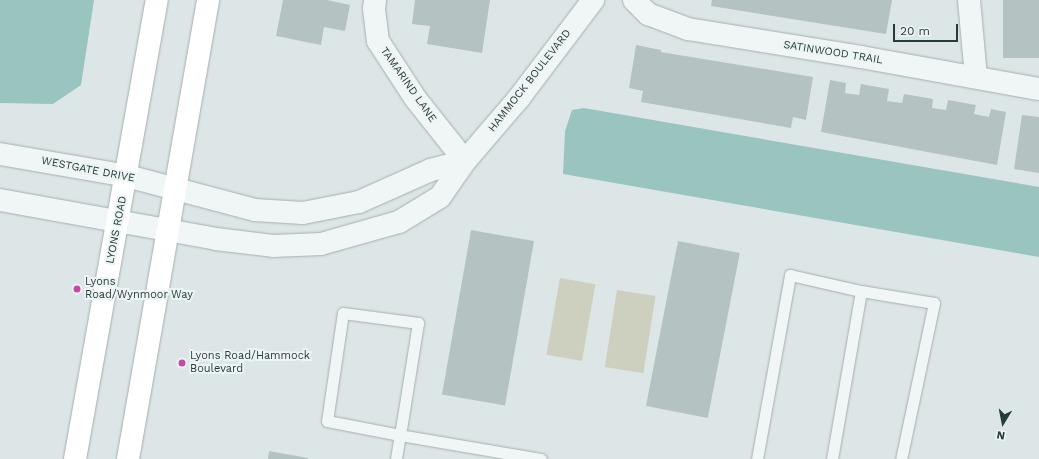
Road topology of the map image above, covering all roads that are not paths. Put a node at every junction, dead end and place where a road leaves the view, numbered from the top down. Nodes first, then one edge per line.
1 (157, 0) edge
2 (208, 0) edge
3 (375, 0) edge
4 (593, 0) edge
5 (634, 0) edge
6 (969, 0) edge
7 (976, 77) junction
8 (1039, 89) edge
9 (0, 154) edge
10 (465, 161) junction
11 (127, 176) junction
12 (174, 190) junction
13 (0, 200) edge
14 (118, 222) junction
15 (170, 229) junction
16 (861, 291) junction
17 (400, 435) junction
18 (75, 459) edge
19 (128, 459) edge
20 (396, 459) edge
21 (541, 459) edge
22 (757, 459) edge
23 (832, 459) edge
24 (902, 459) edge

1 - 11 main road, LYONS ROAD
2 - 12 main road
3 - 10 street, TAMARIND LANE
4 - 10 street, HAMMOCK BOULEVARD
5 - 7 street, SATINWOOD TRAIL
6 - 7 street
7 - 8 street, SATINWOOD TRAIL
9 - 11 street, WESTGATE DRIVE
10 - 12 street
10 - 15 street, HAMMOCK BOULEVARD
11 - 12 street, WESTGATE DRIVE
11 - 14 main road, LYONS ROAD
12 - 15 main road
13 - 14 street
14 - 15 street
14 - 18 main road, LYONS ROAD
15 - 19 main road
16 - 22 lane
16 - 23 lane
16 - 24 lane
17 - 17 lane
17 - 20 lane
17 - 21 lane

